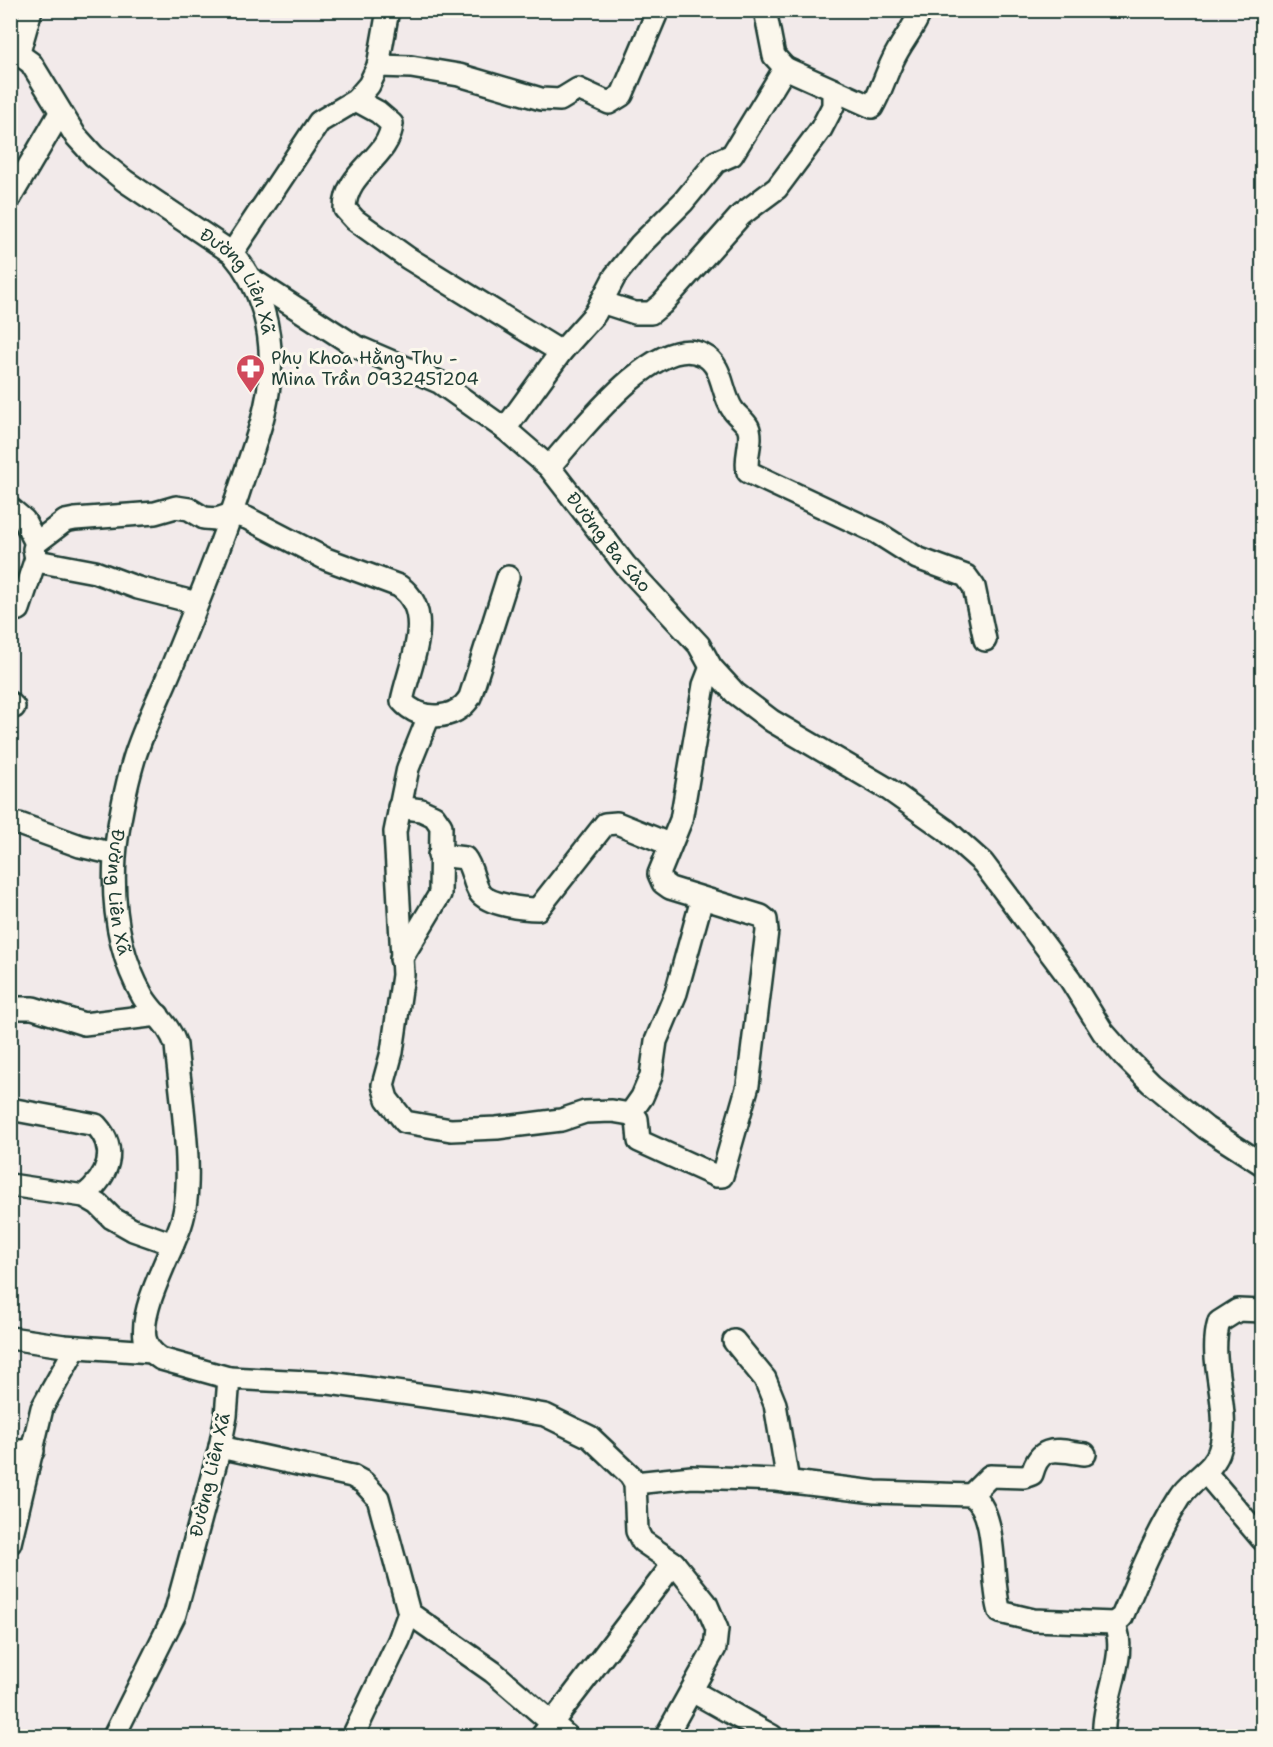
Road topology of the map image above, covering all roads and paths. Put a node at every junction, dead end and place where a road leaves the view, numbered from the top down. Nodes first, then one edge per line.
1 (31, 10) edge
2 (388, 10) edge
3 (658, 10) edge
4 (765, 10) edge
5 (921, 10) edge
6 (15, 50) edge
7 (378, 66) junction
8 (785, 68) junction
9 (834, 90) junction
10 (356, 100) junction
11 (60, 113) junction
12 (10, 198) edge
13 (232, 253) junction
14 (254, 280) junction
15 (601, 302) junction
16 (561, 352) junction
17 (504, 429) junction
18 (549, 466) junction
19 (10, 508) edge
20 (232, 514) junction
21 (36, 551) junction
22 (508, 578) dead end
23 (197, 603) junction
24 (10, 610) edge
25 (986, 640) dead end
26 (711, 667) junction
27 (429, 716) junction
28 (399, 807) junction
29 (10, 824) edge
30 (669, 844) junction
31 (116, 854) junction
32 (439, 855) junction
33 (702, 899) junction
34 (401, 959) junction
35 (10, 1008) edge
36 (158, 1015) junction
37 (10, 1109) edge
38 (630, 1114) junction
39 (1263, 1164) edge
40 (10, 1185) edge
41 (84, 1196) junction
42 (173, 1244) junction
43 (1263, 1311) edge
44 (10, 1338) edge
45 (734, 1341) dead end
46 (76, 1347) junction
47 (152, 1352) junction
48 (229, 1378) junction
49 (220, 1447) junction
50 (10, 1451) edge
51 (33, 1451) junction
52 (1085, 1454) dead end
53 (1205, 1472) junction
54 (788, 1482) junction
55 (635, 1483) junction
56 (971, 1495) junction
57 (1263, 1539) edge
58 (10, 1543) edge
59 (674, 1563) junction
60 (409, 1613) junction
61 (1114, 1623) junction
62 (692, 1691) junction
63 (546, 1730) edge
64 (114, 1737) edge
65 (353, 1737) edge
66 (567, 1737) edge
67 (666, 1737) edge
68 (772, 1737) edge
69 (1104, 1737) edge

1 - 6 street
2 - 7 street
3 - 7 street
4 - 8 street
5 - 9 street
6 - 11 street, Đường Liên Xã
7 - 10 street
8 - 9 street
8 - 15 street
9 - 15 street
10 - 13 street
10 - 16 street
11 - 12 street
11 - 13 street, Đường Liên Xã
13 - 14 street, Đường Liên Xã
14 - 17 street, Đường Ba Sào
14 - 20 street, Đường Liên Xã
15 - 16 street
16 - 17 street
17 - 18 street, Đường Ba Sào
18 - 25 street
18 - 26 street, Đường Ba Sào
19 - 21 street
20 - 21 street
20 - 23 street, Đường Liên Xã
20 - 27 street
21 - 23 street
21 - 24 street
22 - 27 street
23 - 31 street, Đường Liên Xã
26 - 30 street
26 - 39 street, Đường Ba Sào
27 - 28 street
28 - 32 street
28 - 34 street
29 - 31 street
30 - 32 street
30 - 33 street
31 - 36 street, Đường Liên Xã
32 - 34 street
33 - 38 street
33 - 38 street
34 - 38 street
35 - 36 street
36 - 42 street, Đường Liên Xã
37 - 41 street
40 - 41 street
41 - 42 street
42 - 47 street, Đường Liên Xã
43 - 53 street
44 - 46 street
45 - 54 street
46 - 47 street
46 - 51 street
47 - 48 street
48 - 49 street, Đường Liên Xã
48 - 55 street
49 - 60 street
49 - 64 street, Đường Liên Xã
50 - 51 street
51 - 58 street
52 - 56 street
53 - 57 street
53 - 61 street
54 - 55 street
54 - 56 street
55 - 59 street
56 - 61 street
59 - 62 street
59 - 63 street
60 - 63 street
60 - 65 street
61 - 69 street
62 - 67 street
62 - 68 street
63 - 66 street

